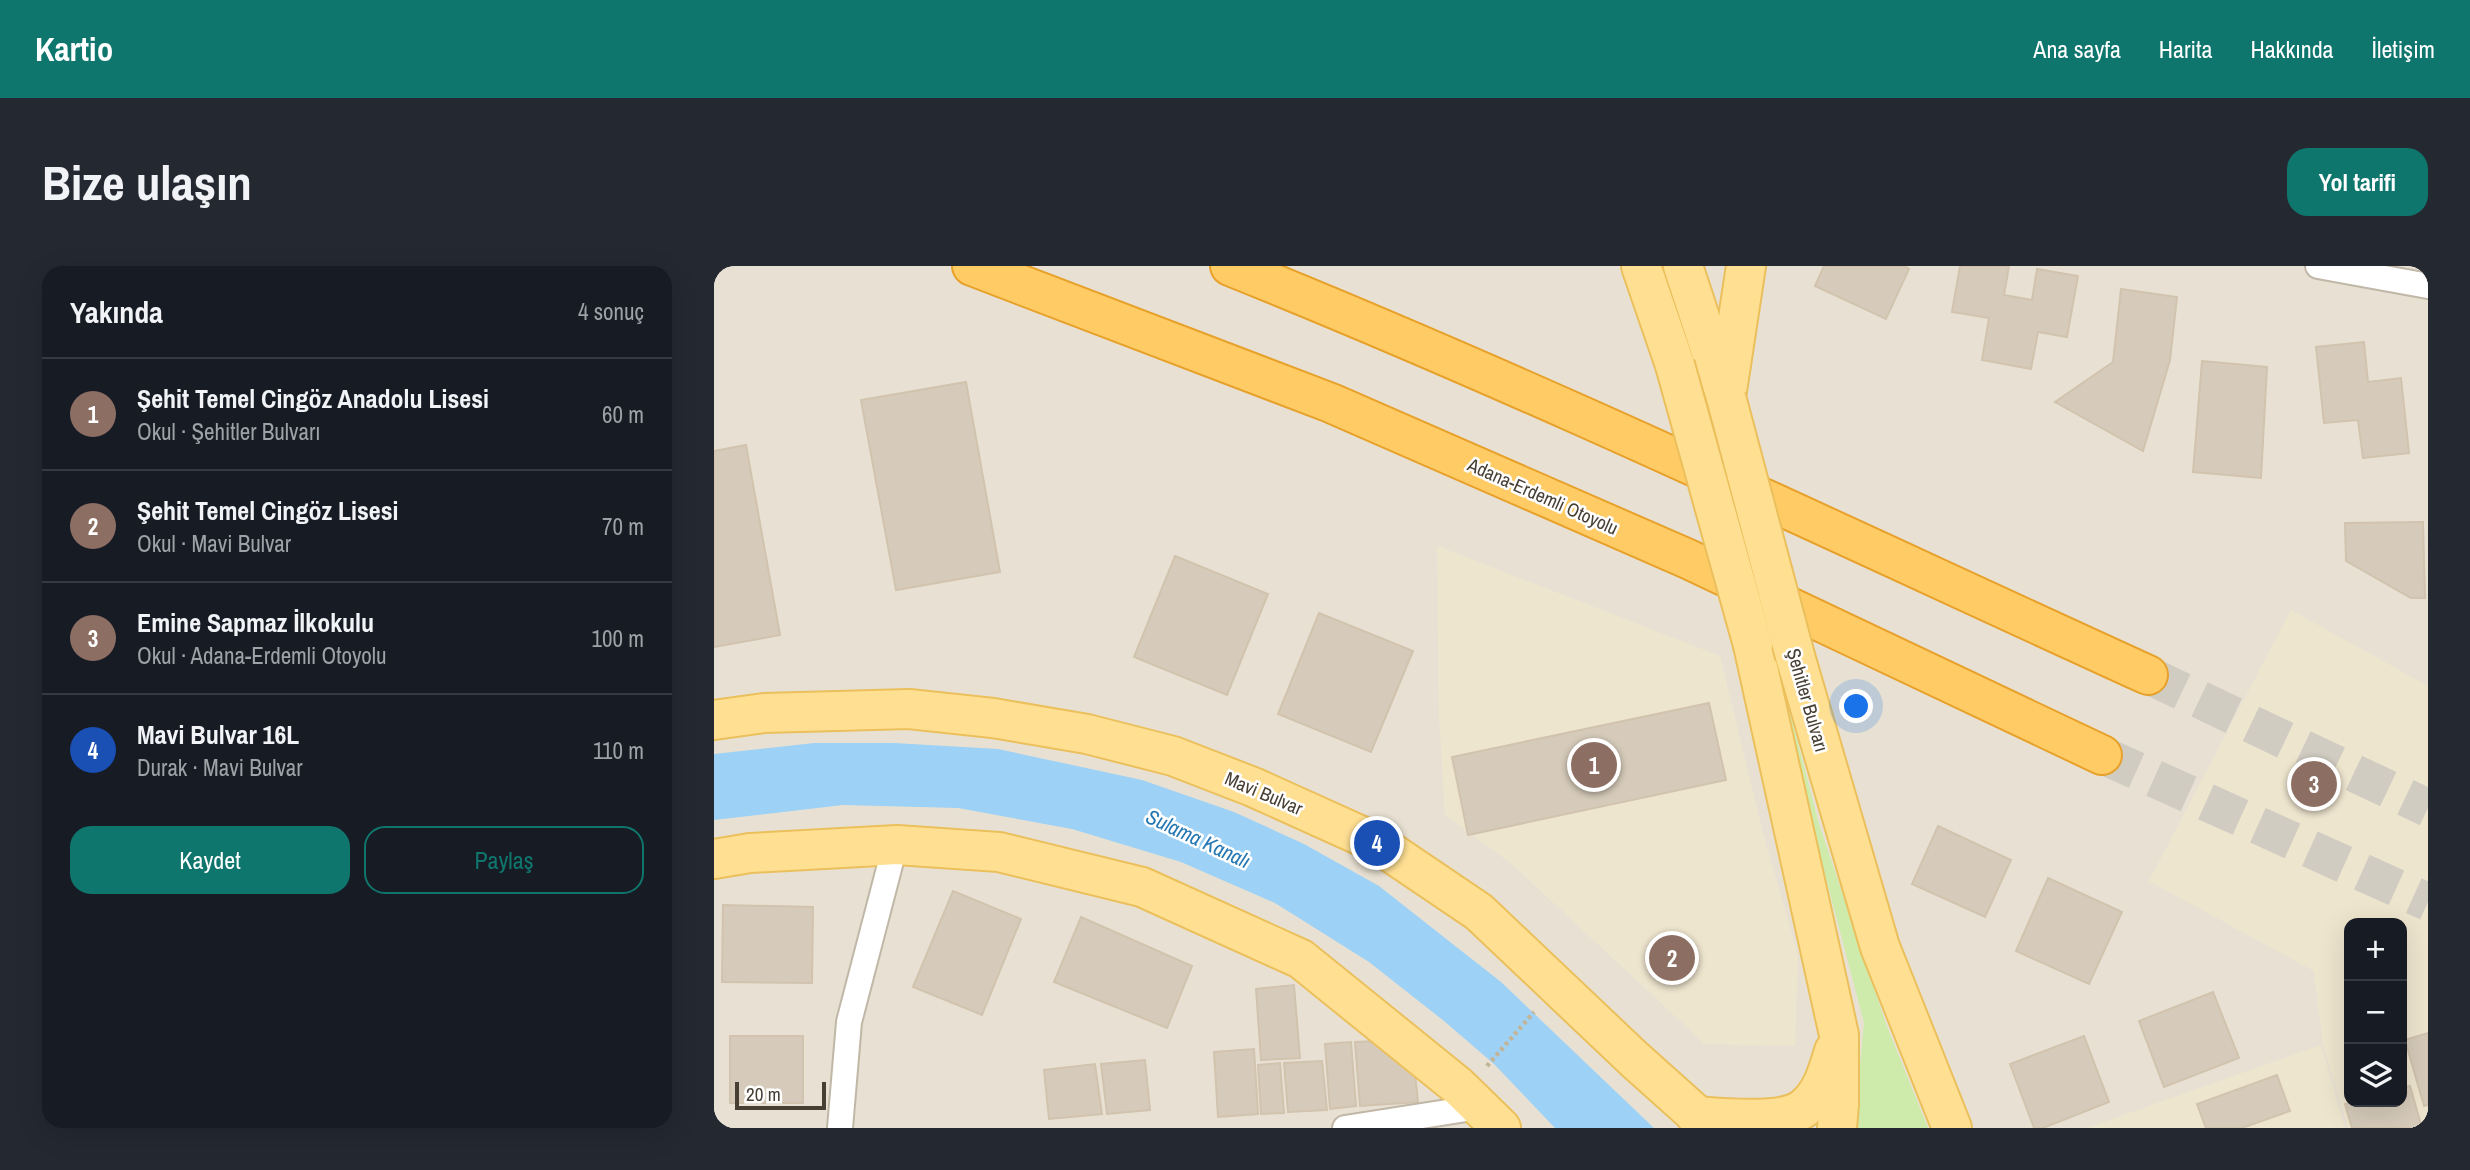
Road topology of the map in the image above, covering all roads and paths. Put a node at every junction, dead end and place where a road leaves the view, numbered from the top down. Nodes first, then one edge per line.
1 (972, 266) edge
2 (1230, 266) edge
3 (1641, 266) edge
4 (1683, 266) edge
5 (1746, 266) edge
6 (2318, 266) edge
7 (2369, 271) edge
8 (2428, 286) edge
9 (1726, 397) junction
10 (2148, 675) tunnel mouth
11 (714, 720) edge
12 (2102, 755) tunnel mouth
13 (897, 845) junction
14 (714, 859) edge
15 (1541, 1004) dead end
16 (1839, 1035) junction
17 (1477, 1109) edge
18 (1704, 1122) edge
19 (840, 1128) edge
20 (1345, 1128) edge
21 (1837, 1128) edge
22 (1952, 1128) edge

1 - 12 highway, Adana-Erdemli Otoyolu
2 - 10 highway
3 - 16 main road, Şehitler Bulvarı, bridge
4 - 9 main road, Şehitler Bulvarı
5 - 9 main road
6 - 7 street
7 - 8 street
9 - 22 main road, Şehitler Bulvarı, bridge
11 - 18 main road, Mavi Bulvar
13 - 14 main road
13 - 17 main road
13 - 19 street
15 - 17 path
16 - 18 main road
16 - 21 main road, Şehitler Bulvarı
17 - 20 street

